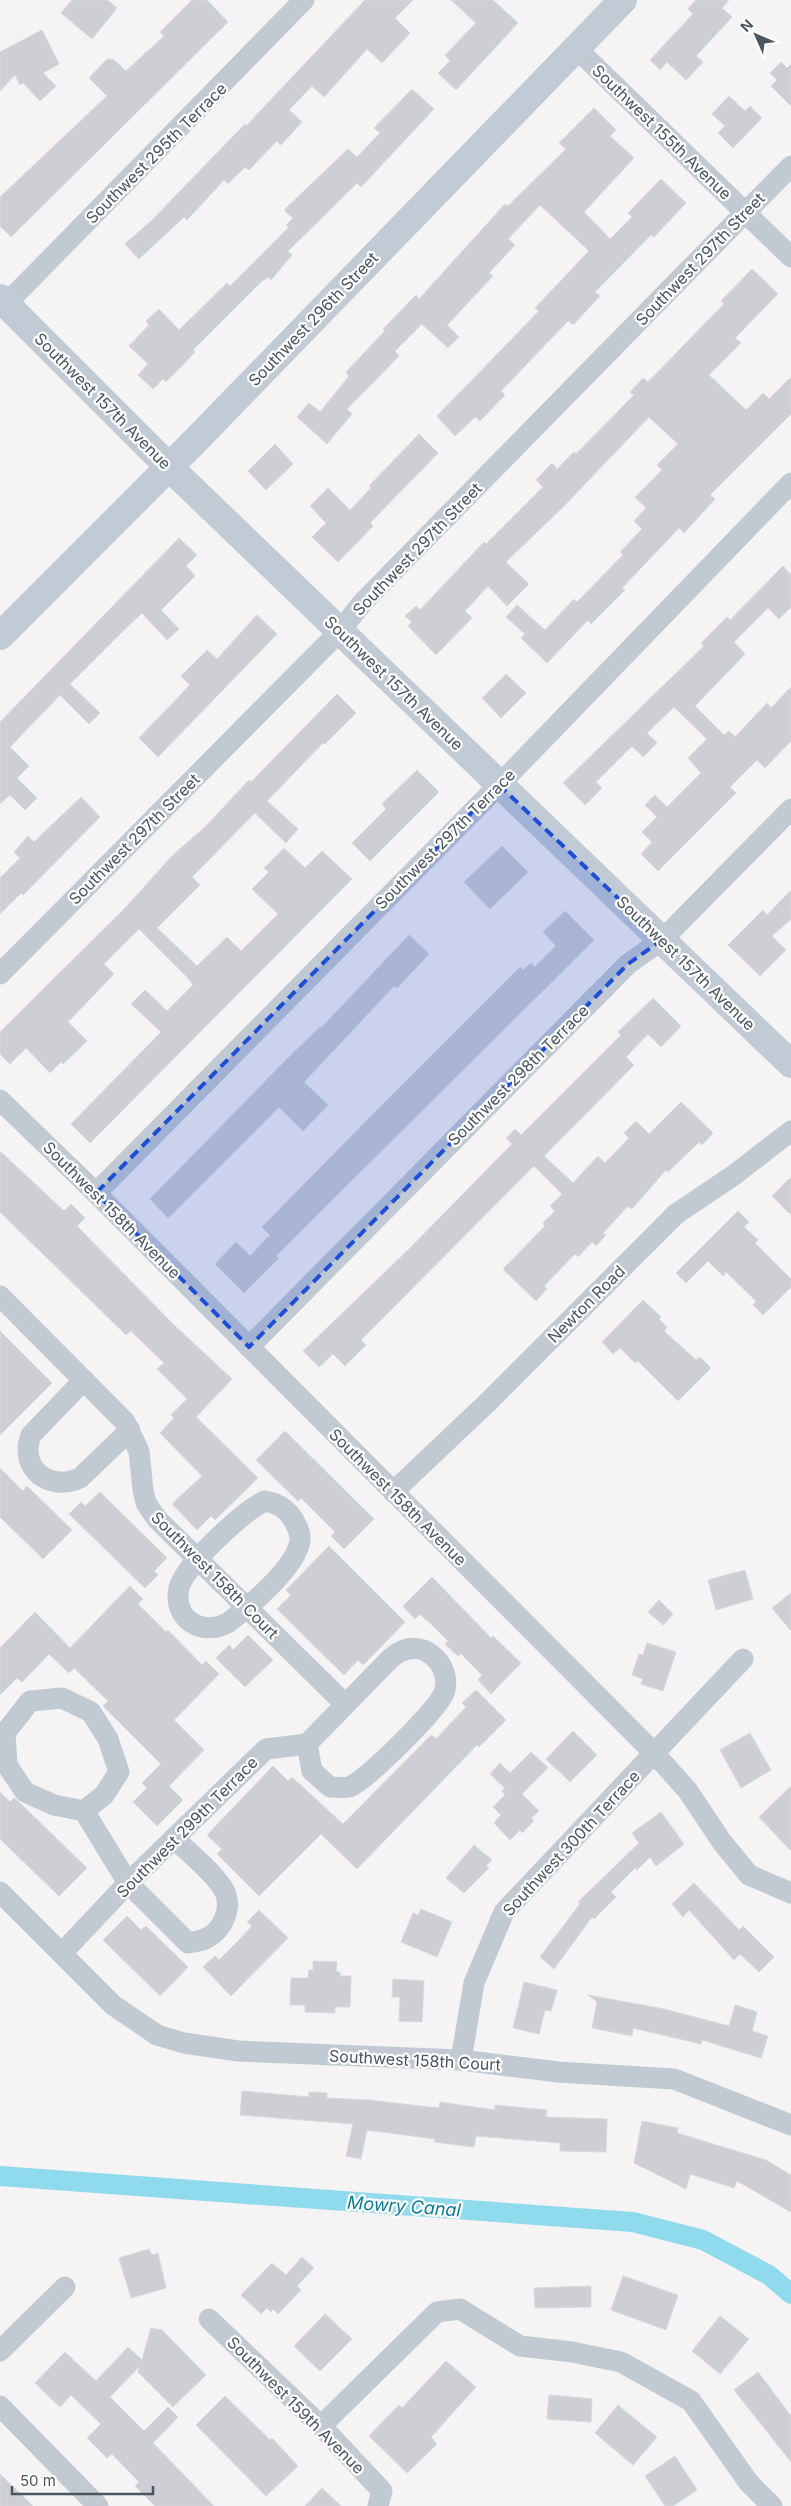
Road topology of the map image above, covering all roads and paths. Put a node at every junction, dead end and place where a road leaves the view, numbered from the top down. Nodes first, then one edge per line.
1 (304, 0) edge
2 (623, 0) edge
3 (576, 48) junction
4 (791, 166) edge
5 (746, 213) junction
6 (791, 257) edge
7 (3, 301) edge
8 (169, 467) junction
9 (791, 483) edge
10 (340, 631) junction
11 (0, 636) edge
12 (499, 785) junction
13 (791, 809) edge
14 (662, 940) junction
15 (0, 974) edge
16 (791, 1064) edge
17 (0, 1100) edge
18 (791, 1131) edge
19 (96, 1193) junction
20 (0, 1296) edge
21 (249, 1347) junction
22 (84, 1380) junction
23 (130, 1430) junction
24 (393, 1492) junction
25 (199, 1559) junction
26 (247, 1608) junction
27 (743, 1659) dead end
28 (345, 1704) junction
29 (308, 1744) junction
30 (655, 1754) junction
31 (84, 1811) junction
32 (174, 1838) junction
33 (128, 1883) junction
34 (0, 1892) edge
35 (791, 1893) edge
36 (62, 1953) junction
37 (461, 2060) junction
38 (791, 2125) edge
39 (66, 2287) dead end
40 (208, 2319) dead end
41 (0, 2351) edge
42 (0, 2406) edge
43 (321, 2426) junction
44 (380, 2499) edge
45 (98, 2506) edge
46 (772, 2506) edge

1 - 7 street, Southwest 295th Terrace
2 - 3 street, Southwest 296th Street
3 - 5 street, Southwest 155th Avenue
3 - 8 street, Southwest 296th Street
4 - 5 street, Southwest 297th Street
5 - 6 street, Southwest 155th Avenue
5 - 10 street, Southwest 297th Street
7 - 8 street, Southwest 157th Avenue
8 - 10 street, Southwest 157th Avenue
8 - 11 street, Southwest 296th Street
9 - 12 street, Southwest 297th Terrace
10 - 12 street, Southwest 157th Avenue
10 - 15 street, Southwest 297th Street
12 - 14 street, Southwest 157th Avenue
12 - 19 street, Southwest 297th Terrace
13 - 14 street, Southwest 298th Terrace
14 - 16 street, Southwest 157th Avenue
14 - 21 street, Southwest 298th Terrace
17 - 19 street, Southwest 158th Avenue
18 - 24 street, Newton Road
19 - 21 street, Southwest 158th Avenue
20 - 22 street, Southwest 158th Court
21 - 24 street, Southwest 158th Avenue
22 - 23 street, Southwest 158th Court
22 - 23 street
23 - 25 street, Southwest 158th Court
24 - 30 street, Southwest 158th Avenue
25 - 26 street, Southwest 158th Court
25 - 26 street
25 - 26 street
26 - 28 street, Southwest 158th Court
27 - 30 street, Southwest 300th Terrace
28 - 29 street
28 - 29 street
29 - 32 street, Southwest 299th Terrace
30 - 35 street, Southwest 158th Avenue
30 - 37 street, Southwest 300th Terrace
31 - 31 street
31 - 33 street
32 - 33 street, Southwest 299th Terrace
32 - 33 street
33 - 36 street, Southwest 299th Terrace
34 - 36 street
36 - 37 street, Southwest 158th Court
37 - 38 street, Southwest 158th Court
39 - 41 street
40 - 43 street, Southwest 159th Avenue
42 - 45 street
43 - 44 street, Southwest 159th Avenue
43 - 46 street

